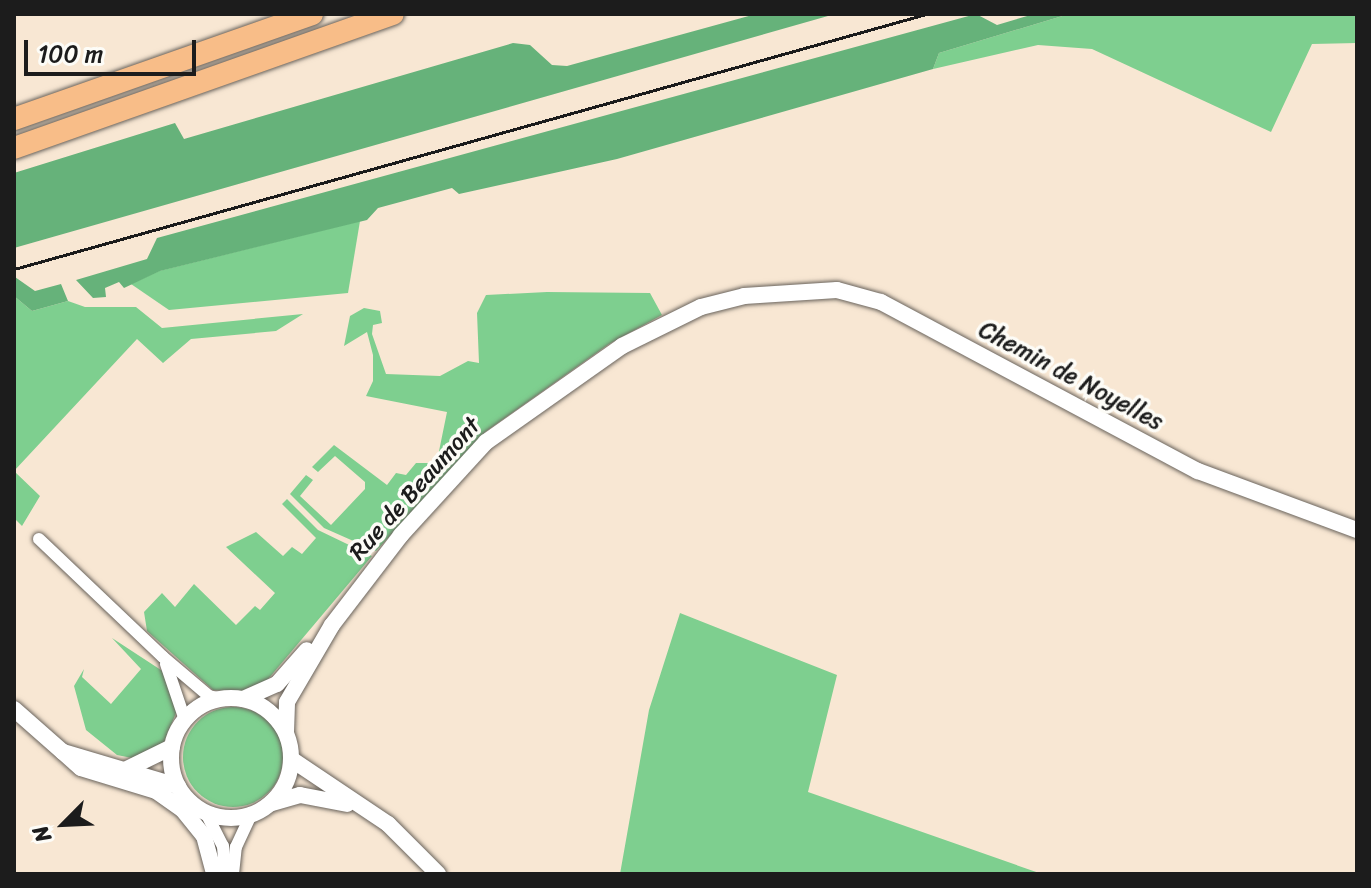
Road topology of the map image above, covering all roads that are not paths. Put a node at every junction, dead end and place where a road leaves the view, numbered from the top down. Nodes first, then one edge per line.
1 (312, 14) edge
2 (393, 14) edge
3 (14, 119) edge
4 (14, 148) edge
5 (760, 293) joint
6 (1357, 530) edge
7 (39, 539) dead end
8 (332, 625) junction
9 (163, 657) junction
10 (222, 699) junction
11 (243, 699) junction
12 (14, 709) edge
13 (185, 720) junction
14 (286, 732) junction
15 (172, 747) junction
16 (63, 752) junction
17 (291, 759) junction
18 (126, 769) junction
19 (178, 786) junction
20 (271, 804) junction
21 (358, 807) junction
22 (206, 813) junction
23 (251, 815) junction
24 (214, 874) edge
25 (225, 874) edge
26 (233, 874) edge
27 (438, 874) edge

1 - 3 highway
2 - 4 highway
5 - 6 street, Chemin de Noyelles
5 - 8 street, Rue de Beaumont
7 - 9 street
8 - 11 street, Rue de Beaumont
8 - 14 street, Rue de Beaumont
9 - 10 street
9 - 13 street
10 - 11 street
10 - 13 street
11 - 14 street
12 - 16 street
13 - 15 street
14 - 17 street
15 - 18 street
15 - 19 street
16 - 18 street
16 - 24 street
17 - 20 street
17 - 21 street
18 - 19 street
19 - 22 street
20 - 21 street
20 - 23 street
21 - 27 street
22 - 23 street
22 - 25 street
23 - 26 street

